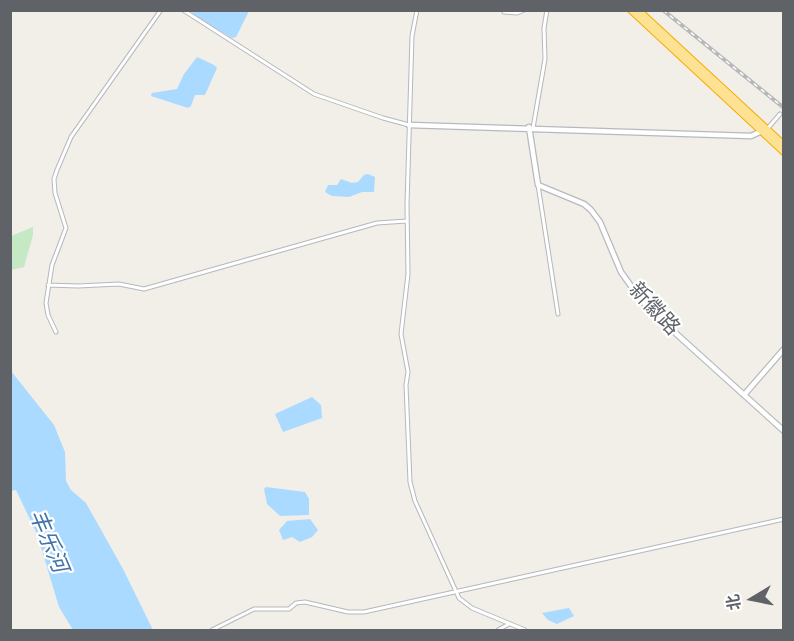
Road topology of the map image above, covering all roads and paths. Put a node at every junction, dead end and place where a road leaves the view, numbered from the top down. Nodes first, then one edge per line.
1 (161, 10) edge
2 (183, 10) edge
3 (417, 10) edge
4 (524, 10) edge
5 (547, 10) edge
6 (631, 11) edge
7 (504, 12) dead end
8 (780, 114) dead end
9 (409, 125) junction
10 (531, 128) junction
11 (764, 130) junction
12 (783, 145) edge
13 (783, 152) edge
14 (538, 185) junction
15 (407, 221) junction
16 (48, 285) junction
17 (558, 314) dead end
18 (56, 332) dead end
19 (783, 349) edge
20 (744, 395) junction
21 (783, 431) edge
22 (783, 519) edge
23 (455, 592) junction
24 (509, 624) junction
25 (212, 630) edge
26 (498, 630) edge
27 (525, 630) edge

1 - 16 street
2 - 9 street
3 - 9 street
4 - 7 street
5 - 10 street
6 - 11 highway
8 - 11 street
9 - 10 street
9 - 15 street
10 - 11 street
10 - 14 street
11 - 12 highway
11 - 13 highway
14 - 17 street
14 - 20 street, 新徽路
15 - 16 street
15 - 23 street
16 - 18 street
19 - 20 street
20 - 21 street, 新徽路
22 - 23 street
23 - 24 street
23 - 25 street
24 - 26 street
24 - 27 street

